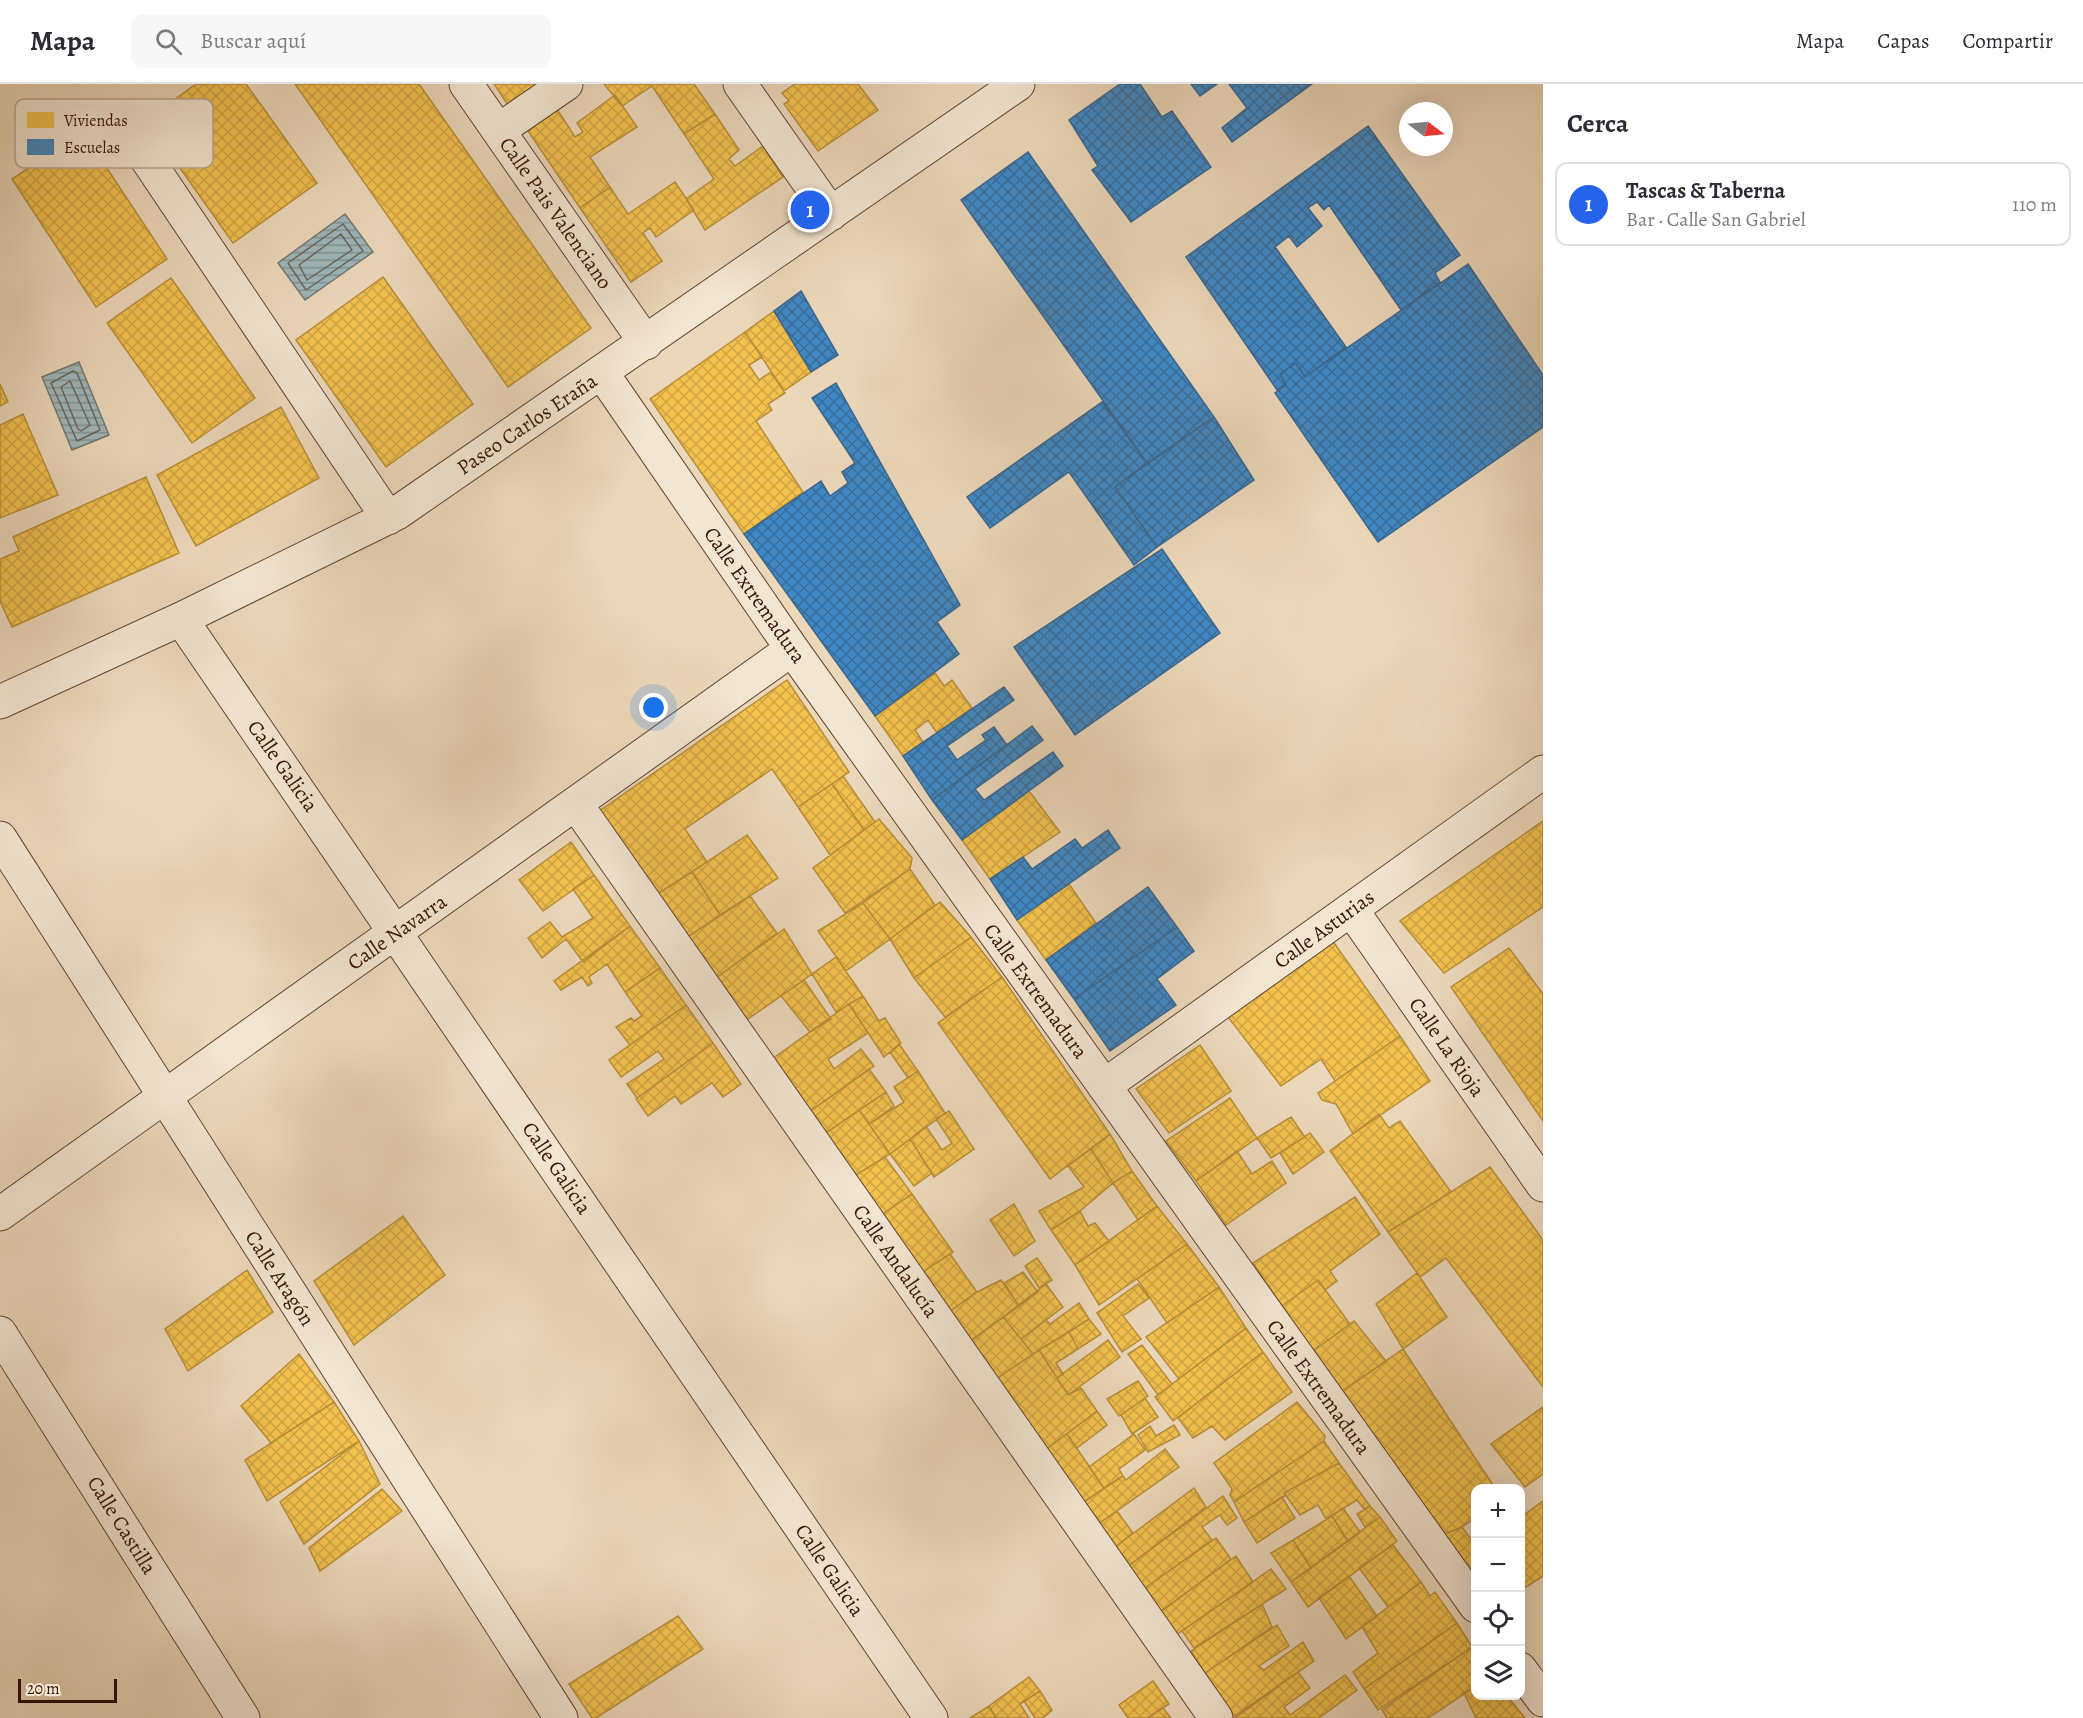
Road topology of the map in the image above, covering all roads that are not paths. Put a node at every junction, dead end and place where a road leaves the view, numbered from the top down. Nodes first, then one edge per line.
1 (466, 84) edge
2 (566, 84) edge
3 (740, 84) edge
4 (1018, 84) edge
5 (499, 130) junction
6 (153, 168) edge
7 (831, 214) junction
8 (646, 343) junction
9 (602, 373) junction
10 (388, 518) junction
11 (181, 619) junction
12 (792, 649) junction
13 (0, 702) edge
14 (1543, 772) edge
15 (576, 804) junction
16 (0, 838) edge
17 (1351, 909) junction
18 (397, 933) junction
19 (1104, 1086) junction
20 (164, 1096) junction
21 (1543, 1185) edge
22 (0, 1214) edge
23 (0, 1333) edge
24 (1471, 1599) edge
25 (1525, 1675) edge
26 (1543, 1700) edge
27 (243, 1718) edge
28 (561, 1718) edge
29 (931, 1718) edge
30 (1216, 1718) edge

1 - 5 street, Calle Pais Valenciano
2 - 5 street
3 - 7 street
4 - 7 street, Paseo Carlos Eraña
5 - 8 street, Calle Pais Valenciano
6 - 10 street
7 - 8 street, Paseo Carlos Eraña
8 - 9 street, Paseo Carlos Eraña
9 - 10 street, Paseo Carlos Eraña
9 - 12 street, Calle Extremadura
10 - 11 street, Paseo Carlos Eraña
11 - 13 street, Paseo Carlos Eraña
11 - 18 street, Calle Galicia
12 - 15 street, Calle Navarra
12 - 19 street, Calle Extremadura
14 - 17 street, Calle Asturias
15 - 18 street, Calle Navarra
15 - 30 street, Calle Andalucía
16 - 20 street, Calle Aragón
17 - 19 street, Calle Asturias
17 - 21 street, Calle La Rioja
18 - 20 street, Calle Navarra
18 - 29 street, Calle Galicia
19 - 24 street, Calle Extremadura
20 - 22 street, Calle Navarra
20 - 28 street, Calle Aragón
23 - 27 street, Calle Castilla
25 - 26 street

